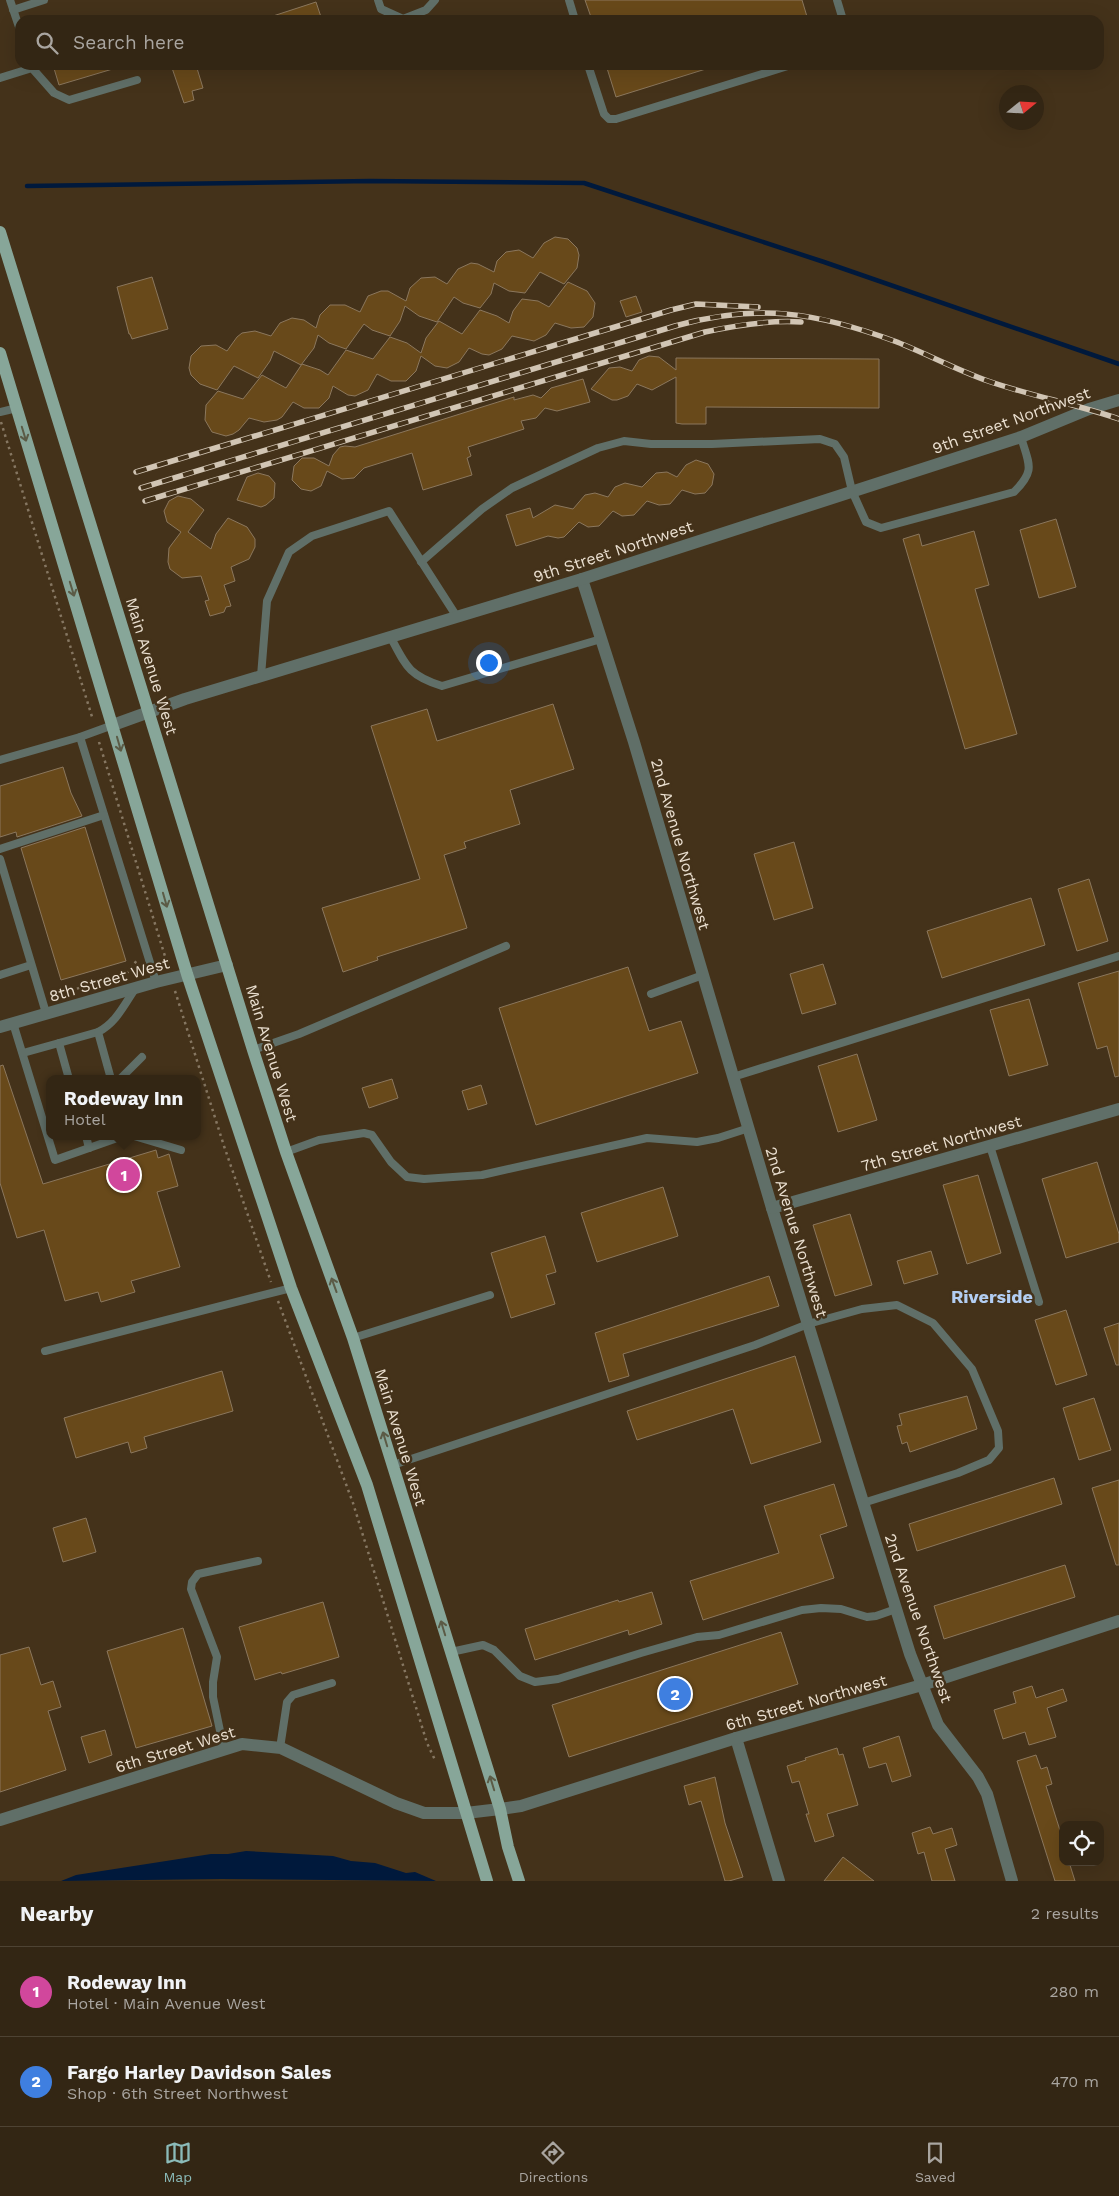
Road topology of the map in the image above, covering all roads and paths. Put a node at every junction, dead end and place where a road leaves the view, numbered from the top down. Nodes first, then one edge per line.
1 (10, 0) edge
2 (44, 0) edge
3 (378, 0) edge
4 (435, 0) edge
5 (569, 0) edge
6 (837, 0) edge
7 (13, 10) junction
8 (394, 15) edge
9 (413, 15) edge
10 (574, 15) edge
11 (842, 15) edge
12 (15, 16) edge
13 (23, 70) edge
14 (35, 70) edge
15 (590, 70) edge
16 (775, 70) edge
17 (0, 78) edge
18 (137, 80) dead end
19 (0, 232) edge
20 (3, 254) edge
21 (0, 353) edge
22 (1119, 400) edge
23 (16, 408) junction
24 (0, 412) edge
25 (1021, 437) junction
26 (852, 491) junction
27 (421, 562) junction
28 (582, 579) junction
29 (457, 617) junction
30 (390, 636) junction
31 (601, 639) junction
32 (261, 676) junction
33 (149, 712) junction
34 (113, 725) junction
35 (80, 737) junction
36 (0, 760) edge
37 (104, 815) junction
38 (0, 848) edge
39 (0, 859) edge
40 (506, 946) dead end
41 (1119, 956) edge
42 (140, 957) dead end
43 (31, 965) junction
44 (227, 965) junction
45 (188, 974) junction
46 (703, 974) junction
47 (0, 975) edge
48 (156, 982) junction
49 (135, 989) junction
50 (650, 994) dead end
51 (41, 1000) junction
52 (46, 1013) junction
53 (13, 1023) junction
54 (0, 1028) edge
55 (98, 1032) junction
56 (59, 1043) junction
57 (253, 1050) junction
58 (23, 1053) junction
59 (142, 1057) dead end
60 (68, 1075) edge
61 (110, 1075) edge
62 (124, 1075) edge
63 (733, 1077) junction
64 (1119, 1109) edge
65 (748, 1128) junction
66 (46, 1130) edge
67 (49, 1140) edge
68 (87, 1140) edge
69 (112, 1140) edge
70 (147, 1140) edge
71 (990, 1146) junction
72 (89, 1148) junction
73 (180, 1150) dead end
74 (286, 1152) junction
75 (772, 1208) junction
76 (291, 1288) junction
77 (490, 1295) dead end
78 (1039, 1302) dead end
79 (808, 1324) junction
80 (353, 1338) junction
81 (45, 1351) dead end
82 (393, 1465) junction
83 (864, 1503) junction
84 (258, 1561) dead end
85 (896, 1609) junction
86 (1119, 1621) edge
87 (451, 1652) junction
88 (332, 1683) dead end
89 (922, 1685) junction
90 (736, 1738) junction
91 (280, 1748) junction
92 (224, 1750) junction
93 (500, 1809) junction
94 (466, 1813) junction
95 (0, 1820) edge
96 (487, 1881) edge
97 (519, 1881) edge
98 (779, 1881) edge
99 (1012, 1881) edge

1 - 7 lane
2 - 7 lane
3 - 8 lane
4 - 9 lane
5 - 10 lane
6 - 11 lane
7 - 12 lane
13 - 17 lane
14 - 18 lane
15 - 16 lane
19 - 20 main road, Main Avenue West
20 - 33 main road, Main Avenue West
21 - 23 main road
22 - 25 street, 9th Street Northwest
23 - 24 lane
23 -> 34 main road
25 - 26 street, 9th Street Northwest
25 - 26 lane
26 - 27 lane
26 - 28 street, 9th Street Northwest
27 - 29 lane
27 - 32 lane
28 - 29 street, 9th Street Northwest
28 - 31 street, 2nd Avenue Northwest
29 - 30 street, 9th Street Northwest
30 - 31 lane
30 - 32 street, 9th Street Northwest
31 - 46 street, 2nd Avenue Northwest
32 - 33 street, 9th Street Northwest
33 - 34 street, 9th Street Northwest
33 - 44 main road, Main Avenue West
34 - 35 lane
34 -> 45 main road
35 - 36 lane
35 - 37 lane
37 - 38 lane
37 - 48 lane
39 - 43 lane
40 - 57 lane
41 - 63 lane
42 - 51 path
43 - 47 lane
43 - 51 lane
44 - 45 street, 8th Street West
44 - 57 main road, Main Avenue West
45 - 48 street, 8th Street West
45 - 76 main road
46 - 50 lane
46 - 63 street, 2nd Avenue Northwest
48 - 49 street, 8th Street West
49 - 52 street, 8th Street West
49 - 55 lane
51 - 52 lane
52 - 53 street, 8th Street West
53 - 54 street, 8th Street West
53 - 58 lane
55 - 56 lane
55 - 61 lane
56 - 58 lane
56 - 60 lane
57 - 74 main road, Main Avenue West
58 - 66 lane
59 - 62 lane
63 - 65 street, 2nd Avenue Northwest
64 - 71 street, 7th Street Northwest
65 - 74 lane
65 - 75 street, 2nd Avenue Northwest
67 - 72 lane
68 - 72 lane
69 - 72 lane
70 - 73 lane
71 - 75 street, 7th Street Northwest
71 - 78 lane
80 -> 74 main road, Main Avenue West
75 - 79 street, 2nd Avenue Northwest
76 - 81 lane
76 - 94 main road
77 - 80 lane
79 - 82 lane
79 - 83 street, 2nd Avenue Northwest
79 - 83 lane
82 -> 80 main road, Main Avenue West
87 -> 82 main road, Main Avenue West
83 - 85 street, 2nd Avenue Northwest
84 - 92 lane
85 - 87 lane
85 - 89 street, 2nd Avenue Northwest
86 - 89 street, 6th Street Northwest
93 -> 87 main road, Main Avenue West
88 - 91 lane
89 - 90 street, 6th Street Northwest
89 - 99 street, 2nd Avenue Northwest
90 - 93 street, 6th Street Northwest
90 - 98 street
91 - 92 street, 6th Street West
91 - 94 street, 6th Street West
92 - 95 street, 6th Street West
93 - 94 street, 6th Street West
93 - 97 main road, Main Avenue West
94 - 96 main road

